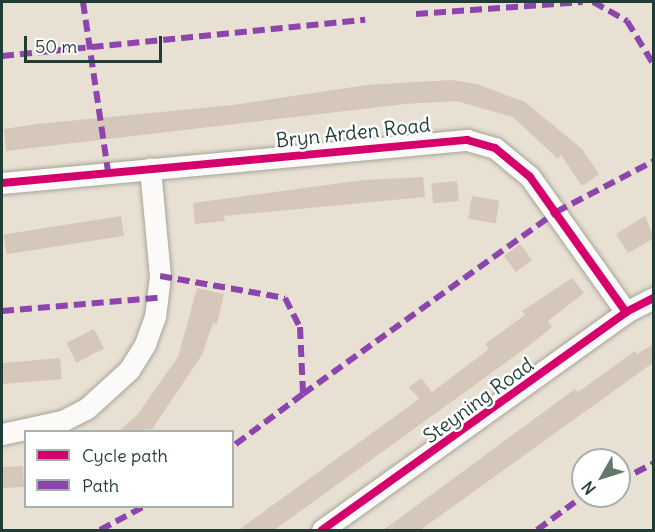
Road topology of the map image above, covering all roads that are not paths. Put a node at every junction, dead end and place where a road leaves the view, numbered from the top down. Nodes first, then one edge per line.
1 (150, 168) junction
2 (2, 183) edge
3 (654, 298) edge
4 (626, 312) junction
5 (2, 434) edge
6 (322, 531) edge

1 - 2 street, Bryn Arden Road
1 - 4 street, Bryn Arden Road
1 - 5 street
3 - 4 street, Steyning Road
4 - 6 street, Steyning Road

